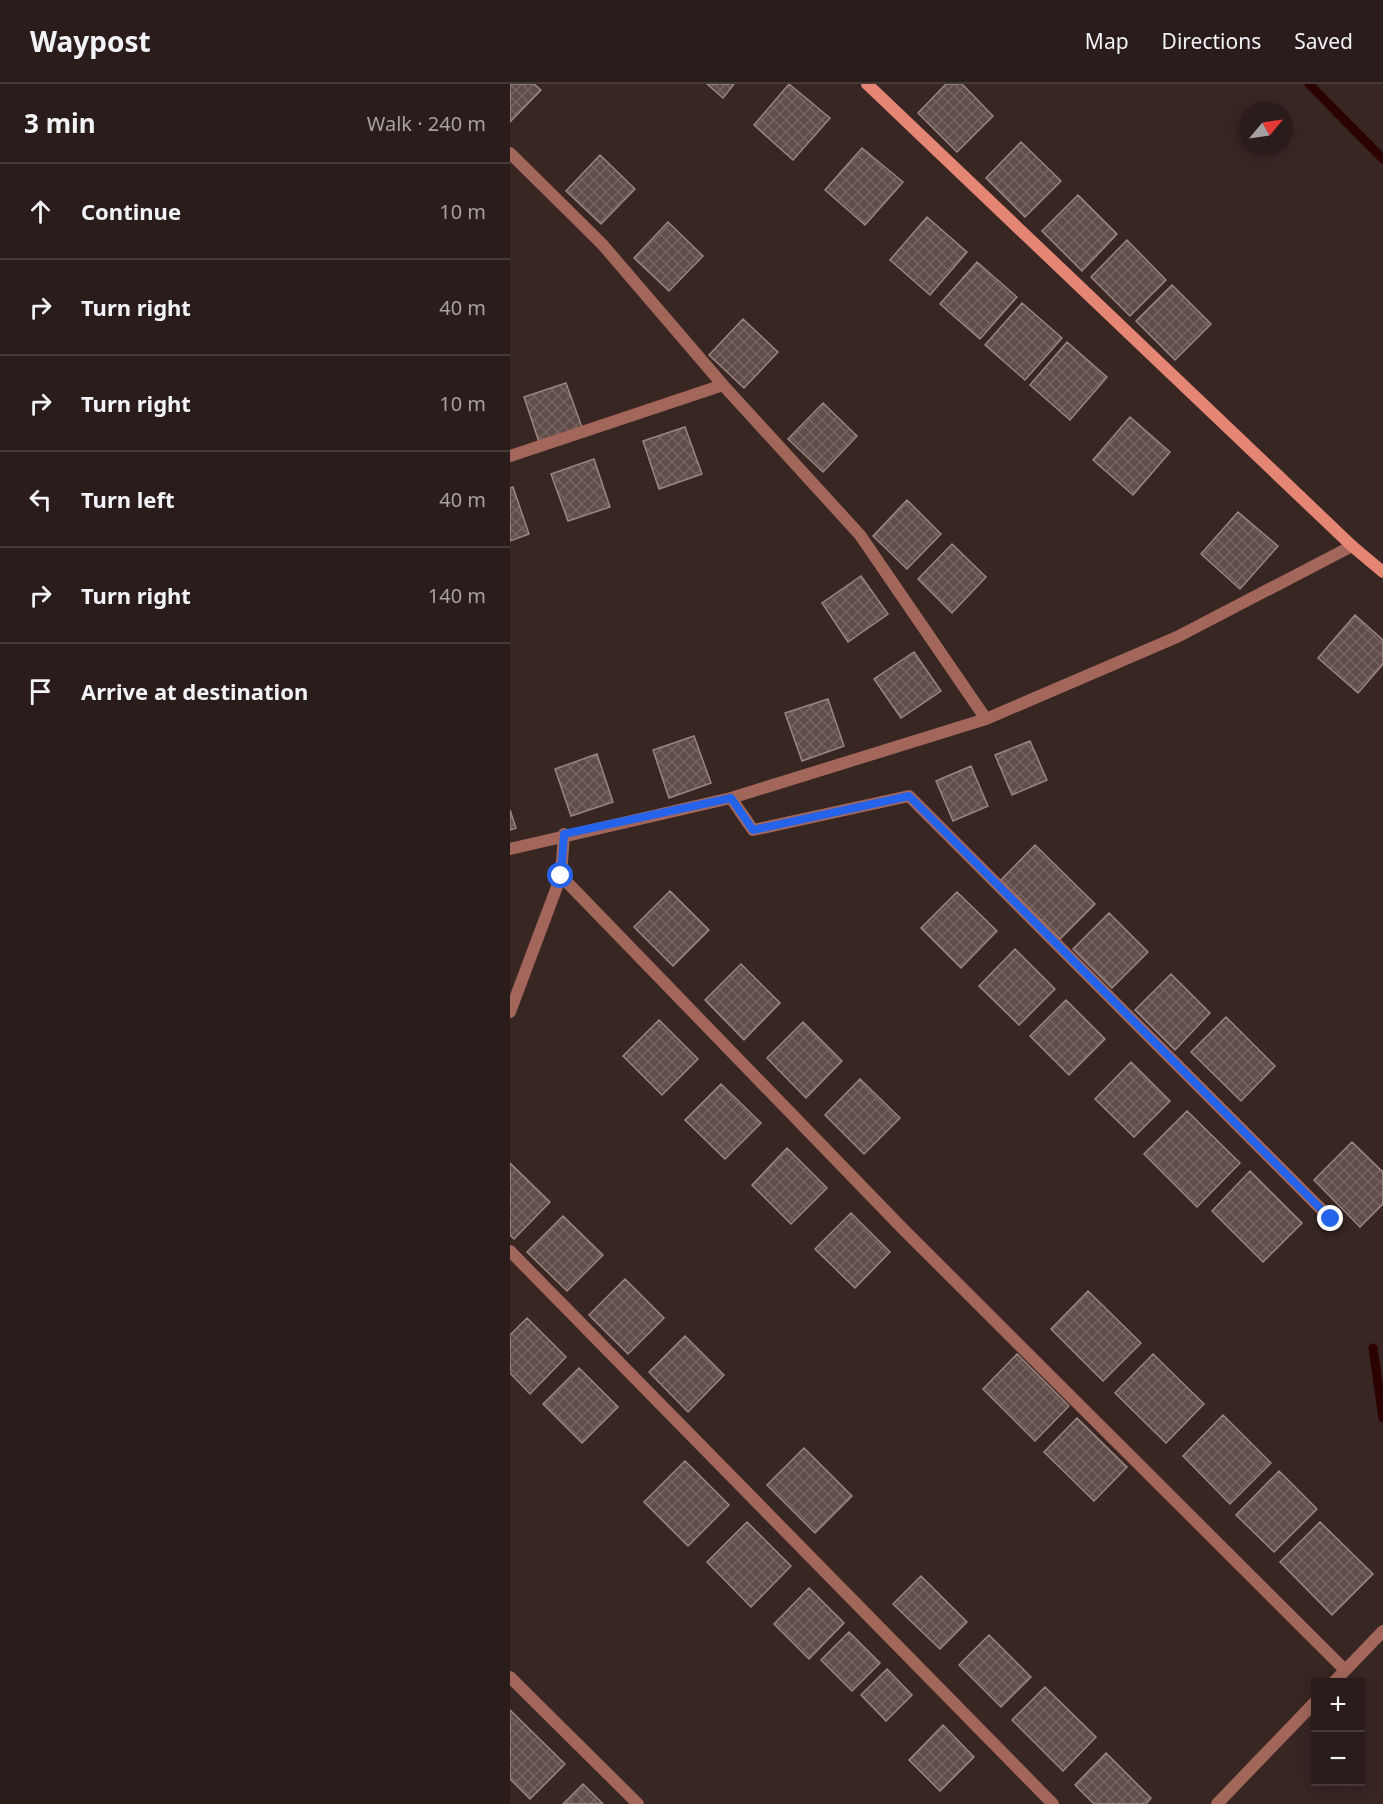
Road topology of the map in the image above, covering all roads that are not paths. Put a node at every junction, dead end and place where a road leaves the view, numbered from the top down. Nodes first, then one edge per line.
1 (867, 84) edge
2 (510, 153) edge
3 (723, 385) junction
4 (510, 456) edge
5 (1352, 546) junction
6 (1383, 572) edge
7 (986, 719) junction
8 (731, 798) junction
9 (564, 834) junction
10 (510, 849) edge
11 (561, 876) junction
12 (510, 1012) edge
13 (1331, 1219) dead end
14 (510, 1251) edge
15 (1383, 1631) edge
16 (1345, 1670) junction
17 (510, 1677) edge
18 (1338, 1678) edge
19 (1311, 1706) edge
20 (638, 1804) edge
21 (1053, 1804) edge
22 (1217, 1804) edge

1 - 5 street
2 - 3 street
3 - 4 street
3 - 7 street
5 - 6 street
5 - 7 street
7 - 8 street
8 - 9 street
8 - 13 street
9 - 10 street
9 - 11 street
11 - 12 street
11 - 16 street
14 - 21 street
15 - 16 street
16 - 18 street
17 - 20 street
19 - 22 street

